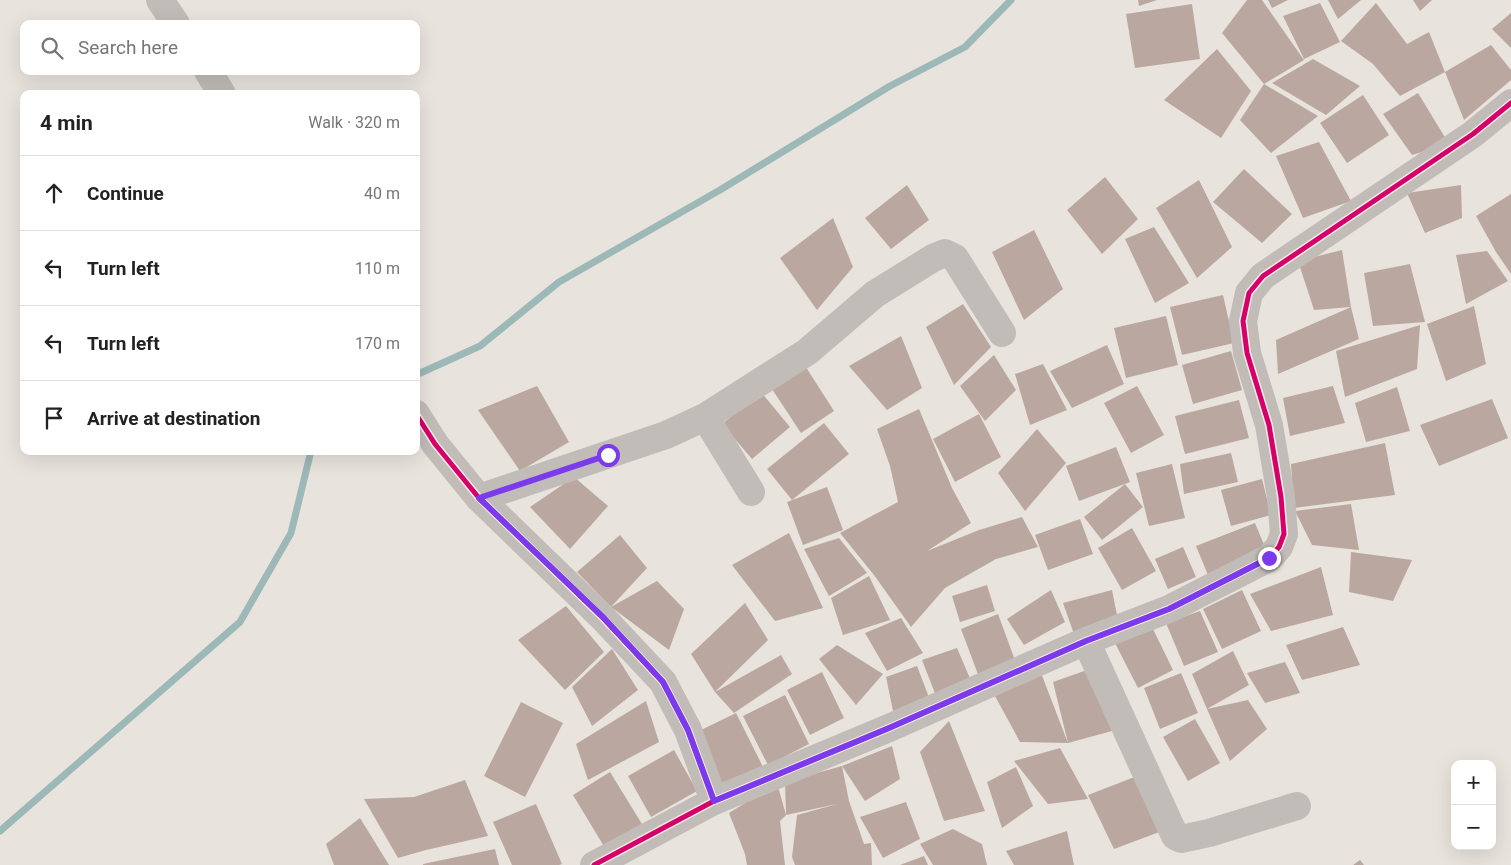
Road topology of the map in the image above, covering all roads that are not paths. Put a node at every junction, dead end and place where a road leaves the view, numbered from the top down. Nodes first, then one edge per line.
1 (160, 0) edge
2 (173, 20) edge
3 (210, 75) edge
4 (220, 90) edge
5 (1511, 103) edge
6 (1002, 332) dead end
7 (705, 417) junction
8 (420, 420) edge
9 (750, 492) dead end
10 (479, 498) junction
11 (1086, 641) junction
12 (714, 801) junction
13 (1297, 806) dead end
14 (594, 865) edge

1 - 2 street
3 - 4 street
5 - 11 street
6 - 7 street
7 - 9 street
7 - 10 street
8 - 10 street
10 - 12 street
11 - 12 street
11 - 13 street
12 - 14 street

